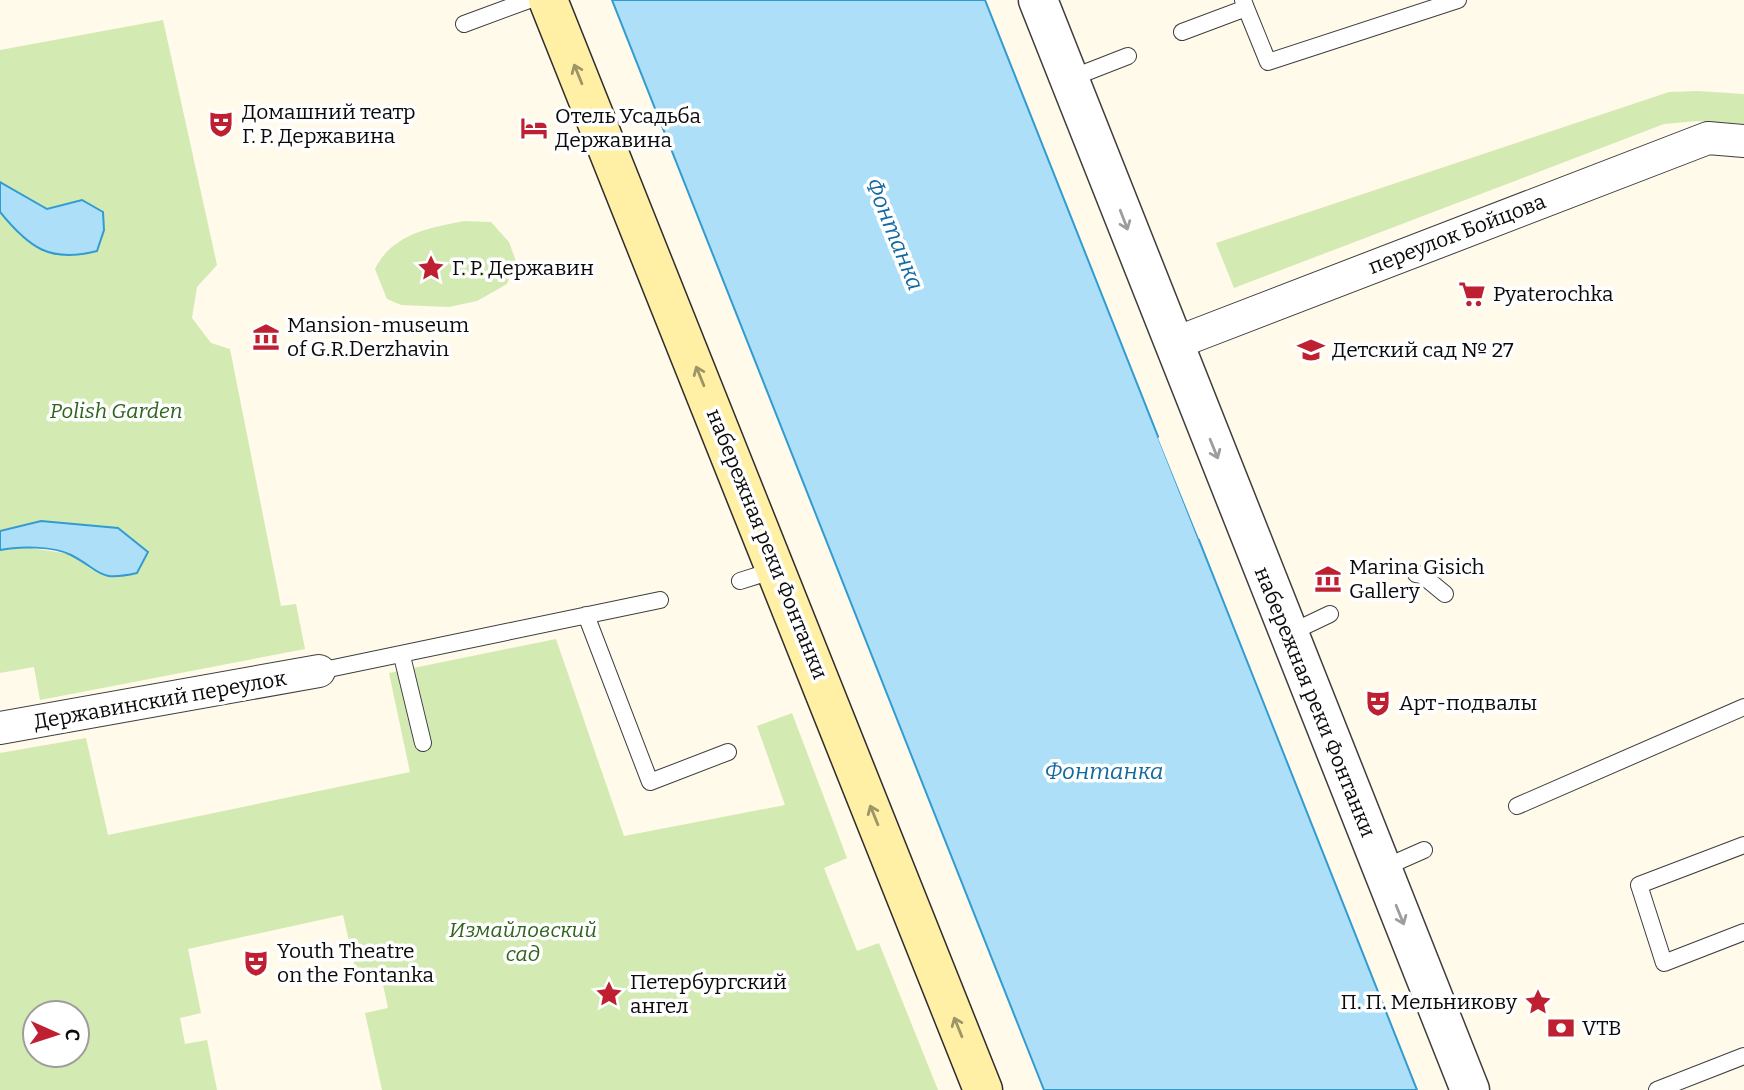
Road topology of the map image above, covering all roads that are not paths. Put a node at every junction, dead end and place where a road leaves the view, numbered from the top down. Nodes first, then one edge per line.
1 (529, 0) edge
2 (548, 0) edge
3 (1038, 0) edge
4 (1458, 0) edge
5 (1245, 4) edge
6 (464, 24) dead end
7 (1182, 32) dead end
8 (1128, 56) dead end
9 (1069, 79) junction
10 (1744, 141) edge
11 (1172, 344) junction
12 (777, 569) junction
13 (1416, 574) dead end
14 (740, 581) dead end
15 (1444, 594) dead end
16 (660, 600) dead end
17 (1330, 614) dead end
18 (586, 615) junction
19 (1288, 634) junction
20 (401, 656) junction
21 (319, 671) joint
22 (1744, 707) edge
23 (0, 729) edge
24 (423, 743) dead end
25 (728, 752) dead end
26 (1517, 806) dead end
27 (1744, 845) edge
28 (1423, 850) dead end
29 (1381, 869) junction
30 (1744, 932) edge
31 (1744, 1056) edge
32 (983, 1090) edge
33 (1471, 1090) edge
34 (1657, 1090) edge

1 - 6 lane
12 -> 2 main road, набережная реки Фонтанки
3 - 9 street, набережная реки Фонтанки
4 - 5 lane
5 - 7 lane
8 - 9 lane
9 -> 11 street, набережная реки Фонтанки
10 - 11 street, переулок Бойцова
11 -> 19 street, набережная реки Фонтанки
12 - 14 lane
32 -> 12 main road, набережная реки Фонтанки
13 - 15 lane
16 - 18 lane
17 - 19 lane
18 - 20 lane
18 - 25 lane
19 - 29 street, набережная реки Фонтанки
20 - 21 lane
20 - 24 lane
21 - 23 street, Державинский переулок
22 - 26 lane
27 - 30 lane
28 - 29 lane
29 -> 33 street, набережная реки Фонтанки
31 - 34 lane

